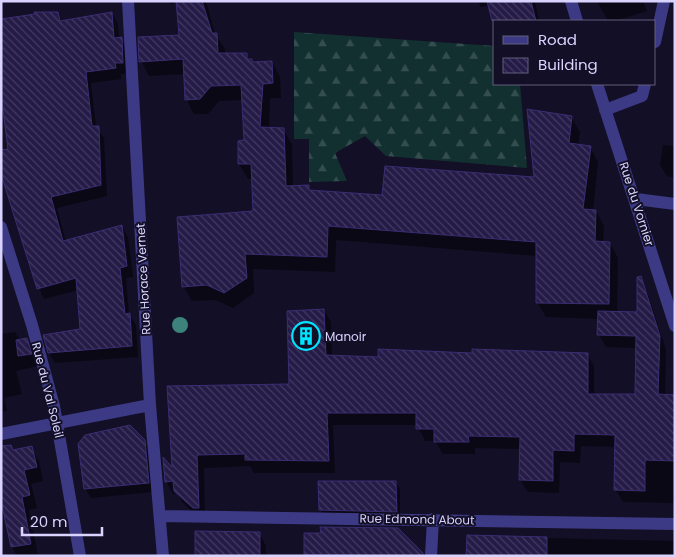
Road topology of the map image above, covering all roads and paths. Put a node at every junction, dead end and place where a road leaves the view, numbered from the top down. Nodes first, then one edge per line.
1 (128, 1) edge
2 (570, 1) edge
3 (664, 1) edge
4 (577, 20) edge
5 (656, 37) edge
6 (597, 85) edge
7 (645, 85) edge
8 (605, 110) junction
9 (636, 199) junction
10 (675, 204) edge
11 (1, 227) edge
12 (675, 326) edge
13 (150, 405) junction
14 (58, 423) junction
15 (1, 434) edge
16 (160, 516) junction
17 (433, 519) junction
18 (675, 524) edge
19 (80, 556) edge
20 (163, 556) edge
21 (432, 556) edge

1 - 13 street, Rue Horace Vernet
2 - 4 street
3 - 5 street
6 - 8 street, Rue du Vornier
7 - 8 street
8 - 9 street, Rue du Vornier
9 - 10 street
9 - 12 street, Rue du Vornier
11 - 14 street, Rue du Val Soleil
13 - 14 street
13 - 16 street, Rue Horace Vernet
14 - 15 street
14 - 19 street, Rue du Val Soleil
16 - 17 street, Rue Edmond About
16 - 20 street, Rue Horace Vernet
17 - 18 street, Rue Edmond About
17 - 21 street

